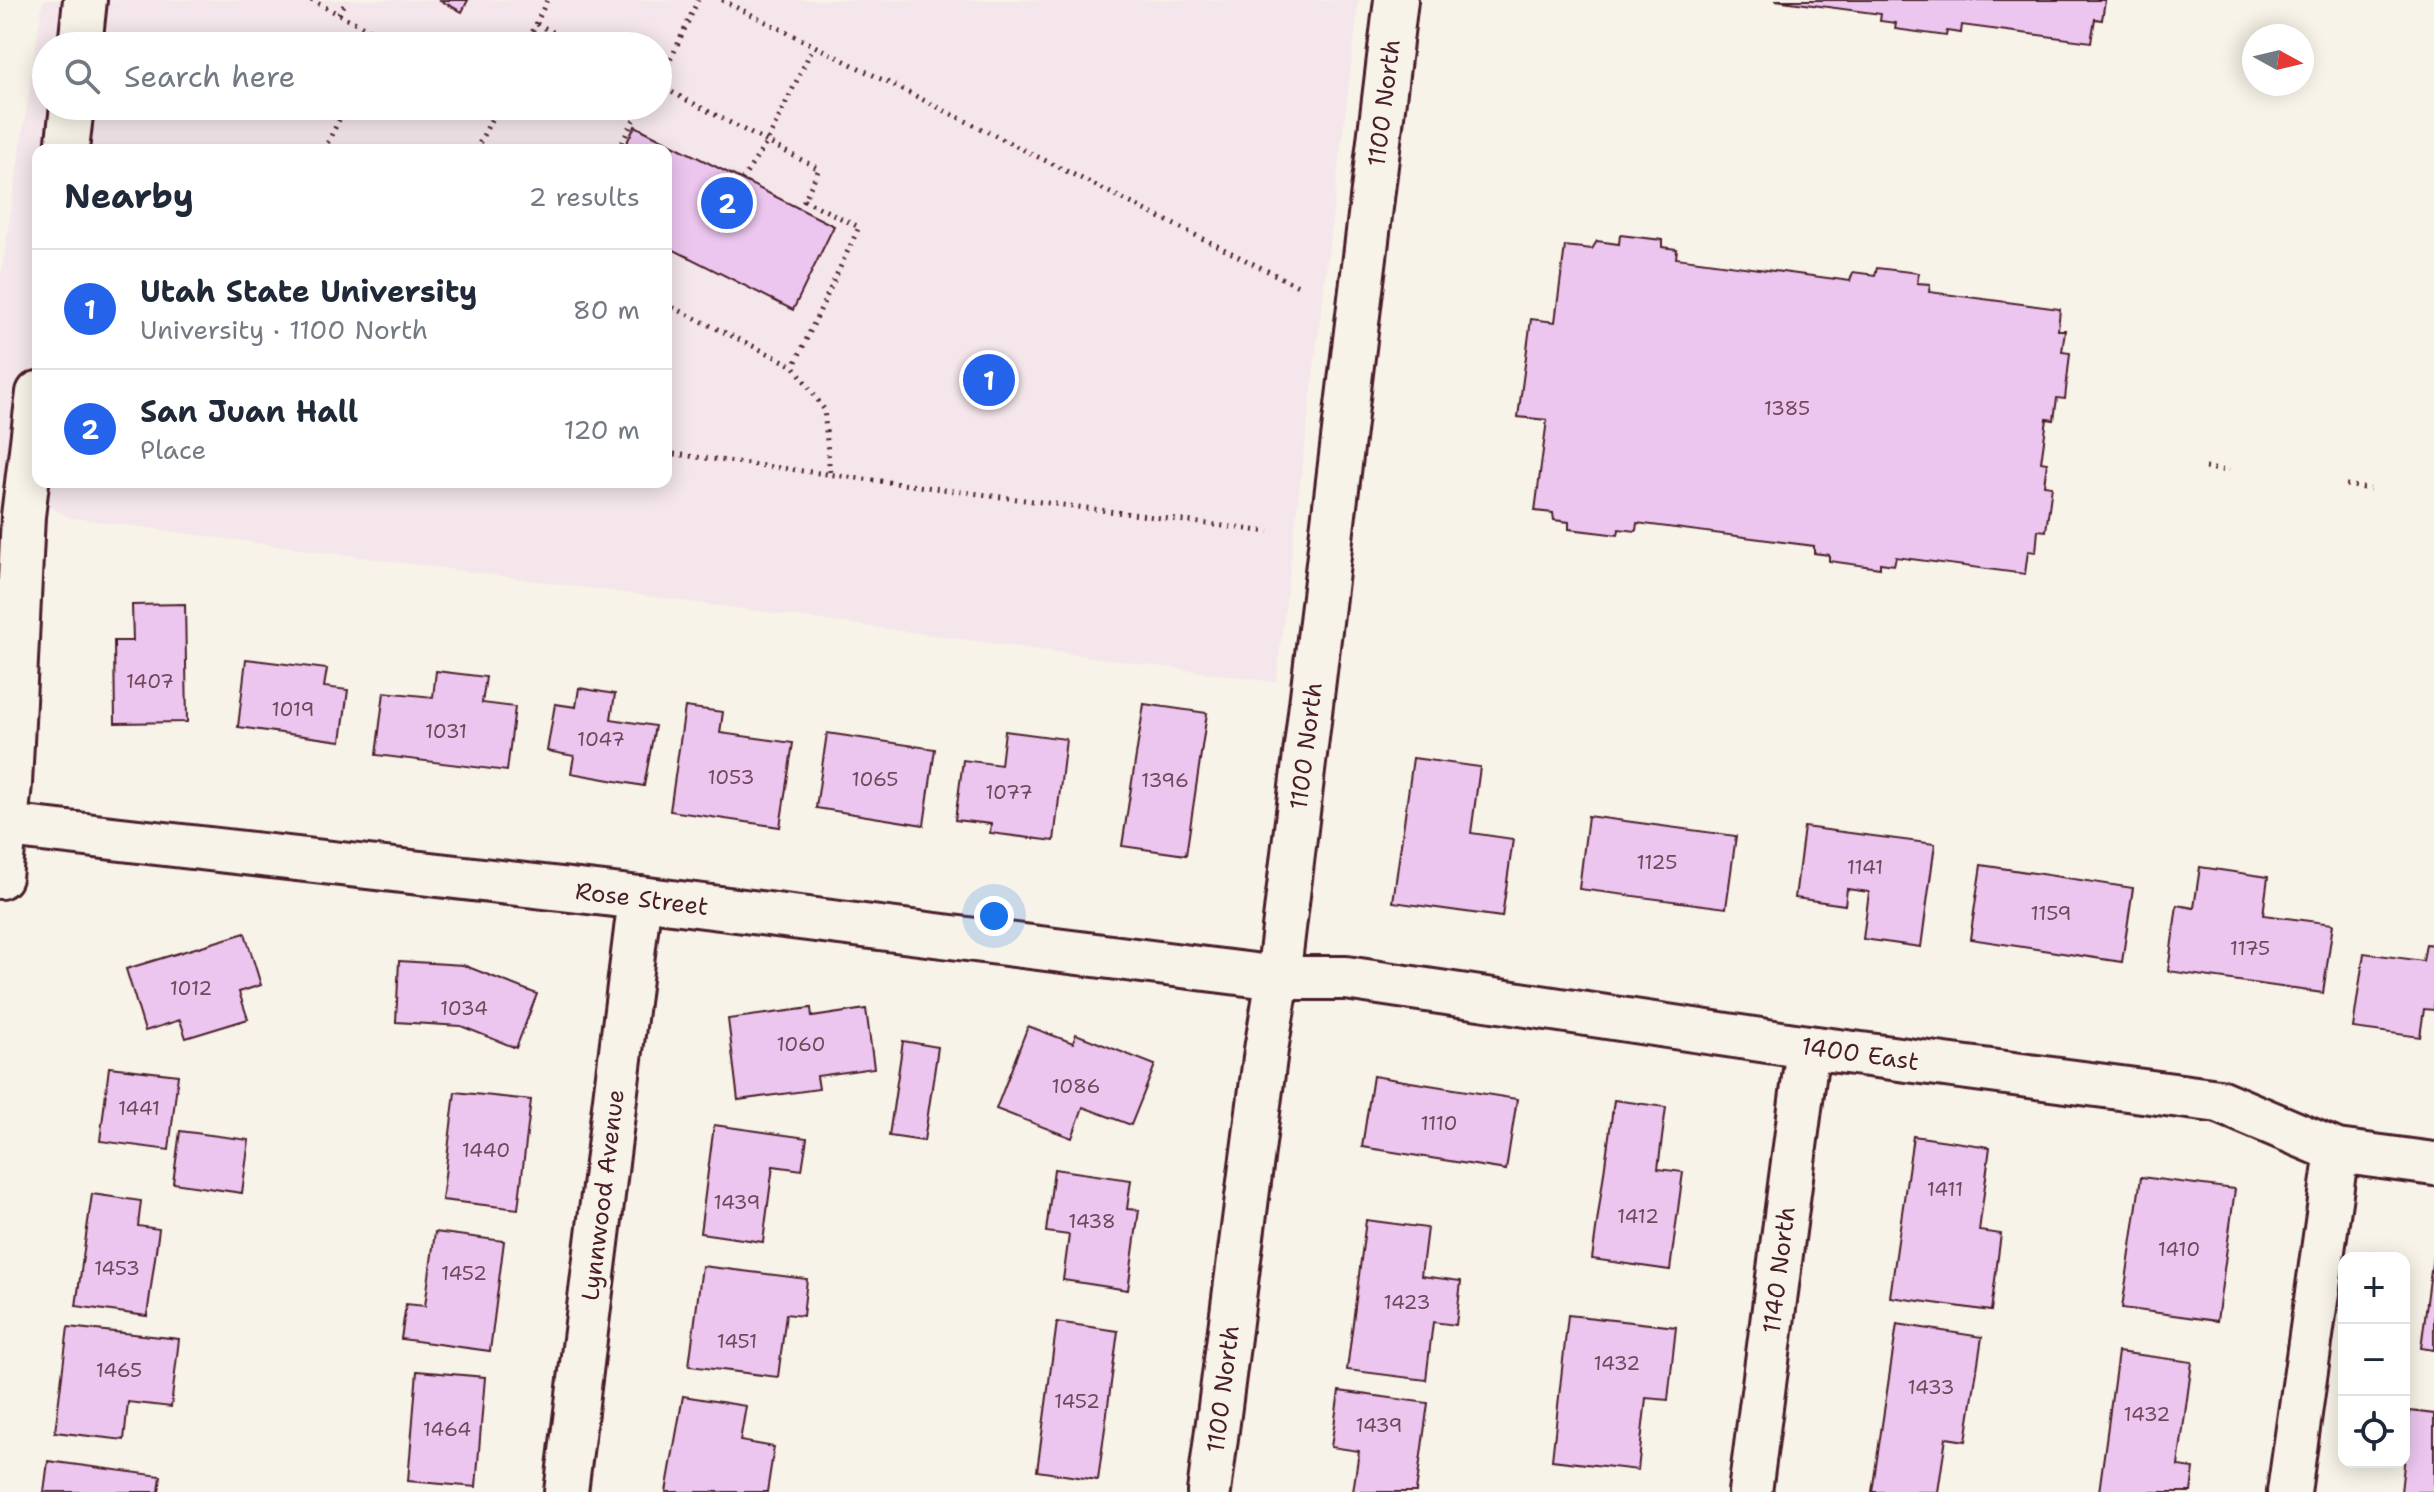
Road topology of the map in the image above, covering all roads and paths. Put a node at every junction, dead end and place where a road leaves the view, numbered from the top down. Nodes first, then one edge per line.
1 (85, 0) edge
2 (311, 0) edge
3 (347, 0) edge
4 (547, 0) edge
5 (698, 0) edge
6 (722, 0) edge
7 (1396, 0) edge
8 (339, 14) junction
9 (537, 24) junction
10 (82, 32) edge
11 (374, 32) edge
12 (533, 32) edge
13 (553, 32) edge
14 (813, 47) junction
15 (672, 57) edge
16 (672, 92) edge
17 (70, 120) edge
18 (339, 120) edge
19 (491, 120) edge
20 (634, 120) edge
21 (767, 142) junction
22 (68, 144) edge
23 (327, 144) edge
24 (479, 144) edge
25 (621, 144) edge
26 (742, 180) dead end
27 (1298, 286) dead end
28 (672, 307) edge
29 (794, 366) junction
30 (32, 421) edge
31 (672, 454) edge
32 (2205, 468) dead end
33 (2229, 471) dead end
34 (830, 474) junction
35 (2346, 485) dead end
36 (2370, 489) dead end
37 (12, 515) edge
38 (1269, 532) dead end
39 (7, 826) junction
40 (0, 877) edge
41 (640, 898) junction
42 (1278, 978) junction
43 (1808, 1047) junction
44 (2337, 1151) junction
45 (2434, 1164) edge
46 (566, 1492) edge
47 (1209, 1492) edge
48 (1750, 1492) edge
49 (2289, 1492) edge

1 - 10 street
2 - 8 path
3 - 8 path
4 - 9 path
5 - 15 path
6 - 14 path
7 - 42 street, 1100 North
8 - 11 path
9 - 12 path
9 - 13 path
14 - 21 path
14 - 27 path
16 - 21 path
17 - 22 street
18 - 23 path
19 - 24 path
20 - 25 path
21 - 26 path
21 - 29 path
28 - 29 path
29 - 34 path
30 - 37 street
31 - 34 path
32 - 33 path
34 - 38 path
35 - 36 path
37 - 39 street
39 - 40 street
39 - 41 street, Rose Street
41 - 42 street, Rose Street
41 - 46 street, Lynnwood Avenue
42 - 43 street, 1400 East
42 - 47 street, 1100 North
43 - 44 street, 1400 East
43 - 48 street, 1140 North
44 - 45 street, 1400 East
44 - 49 street

